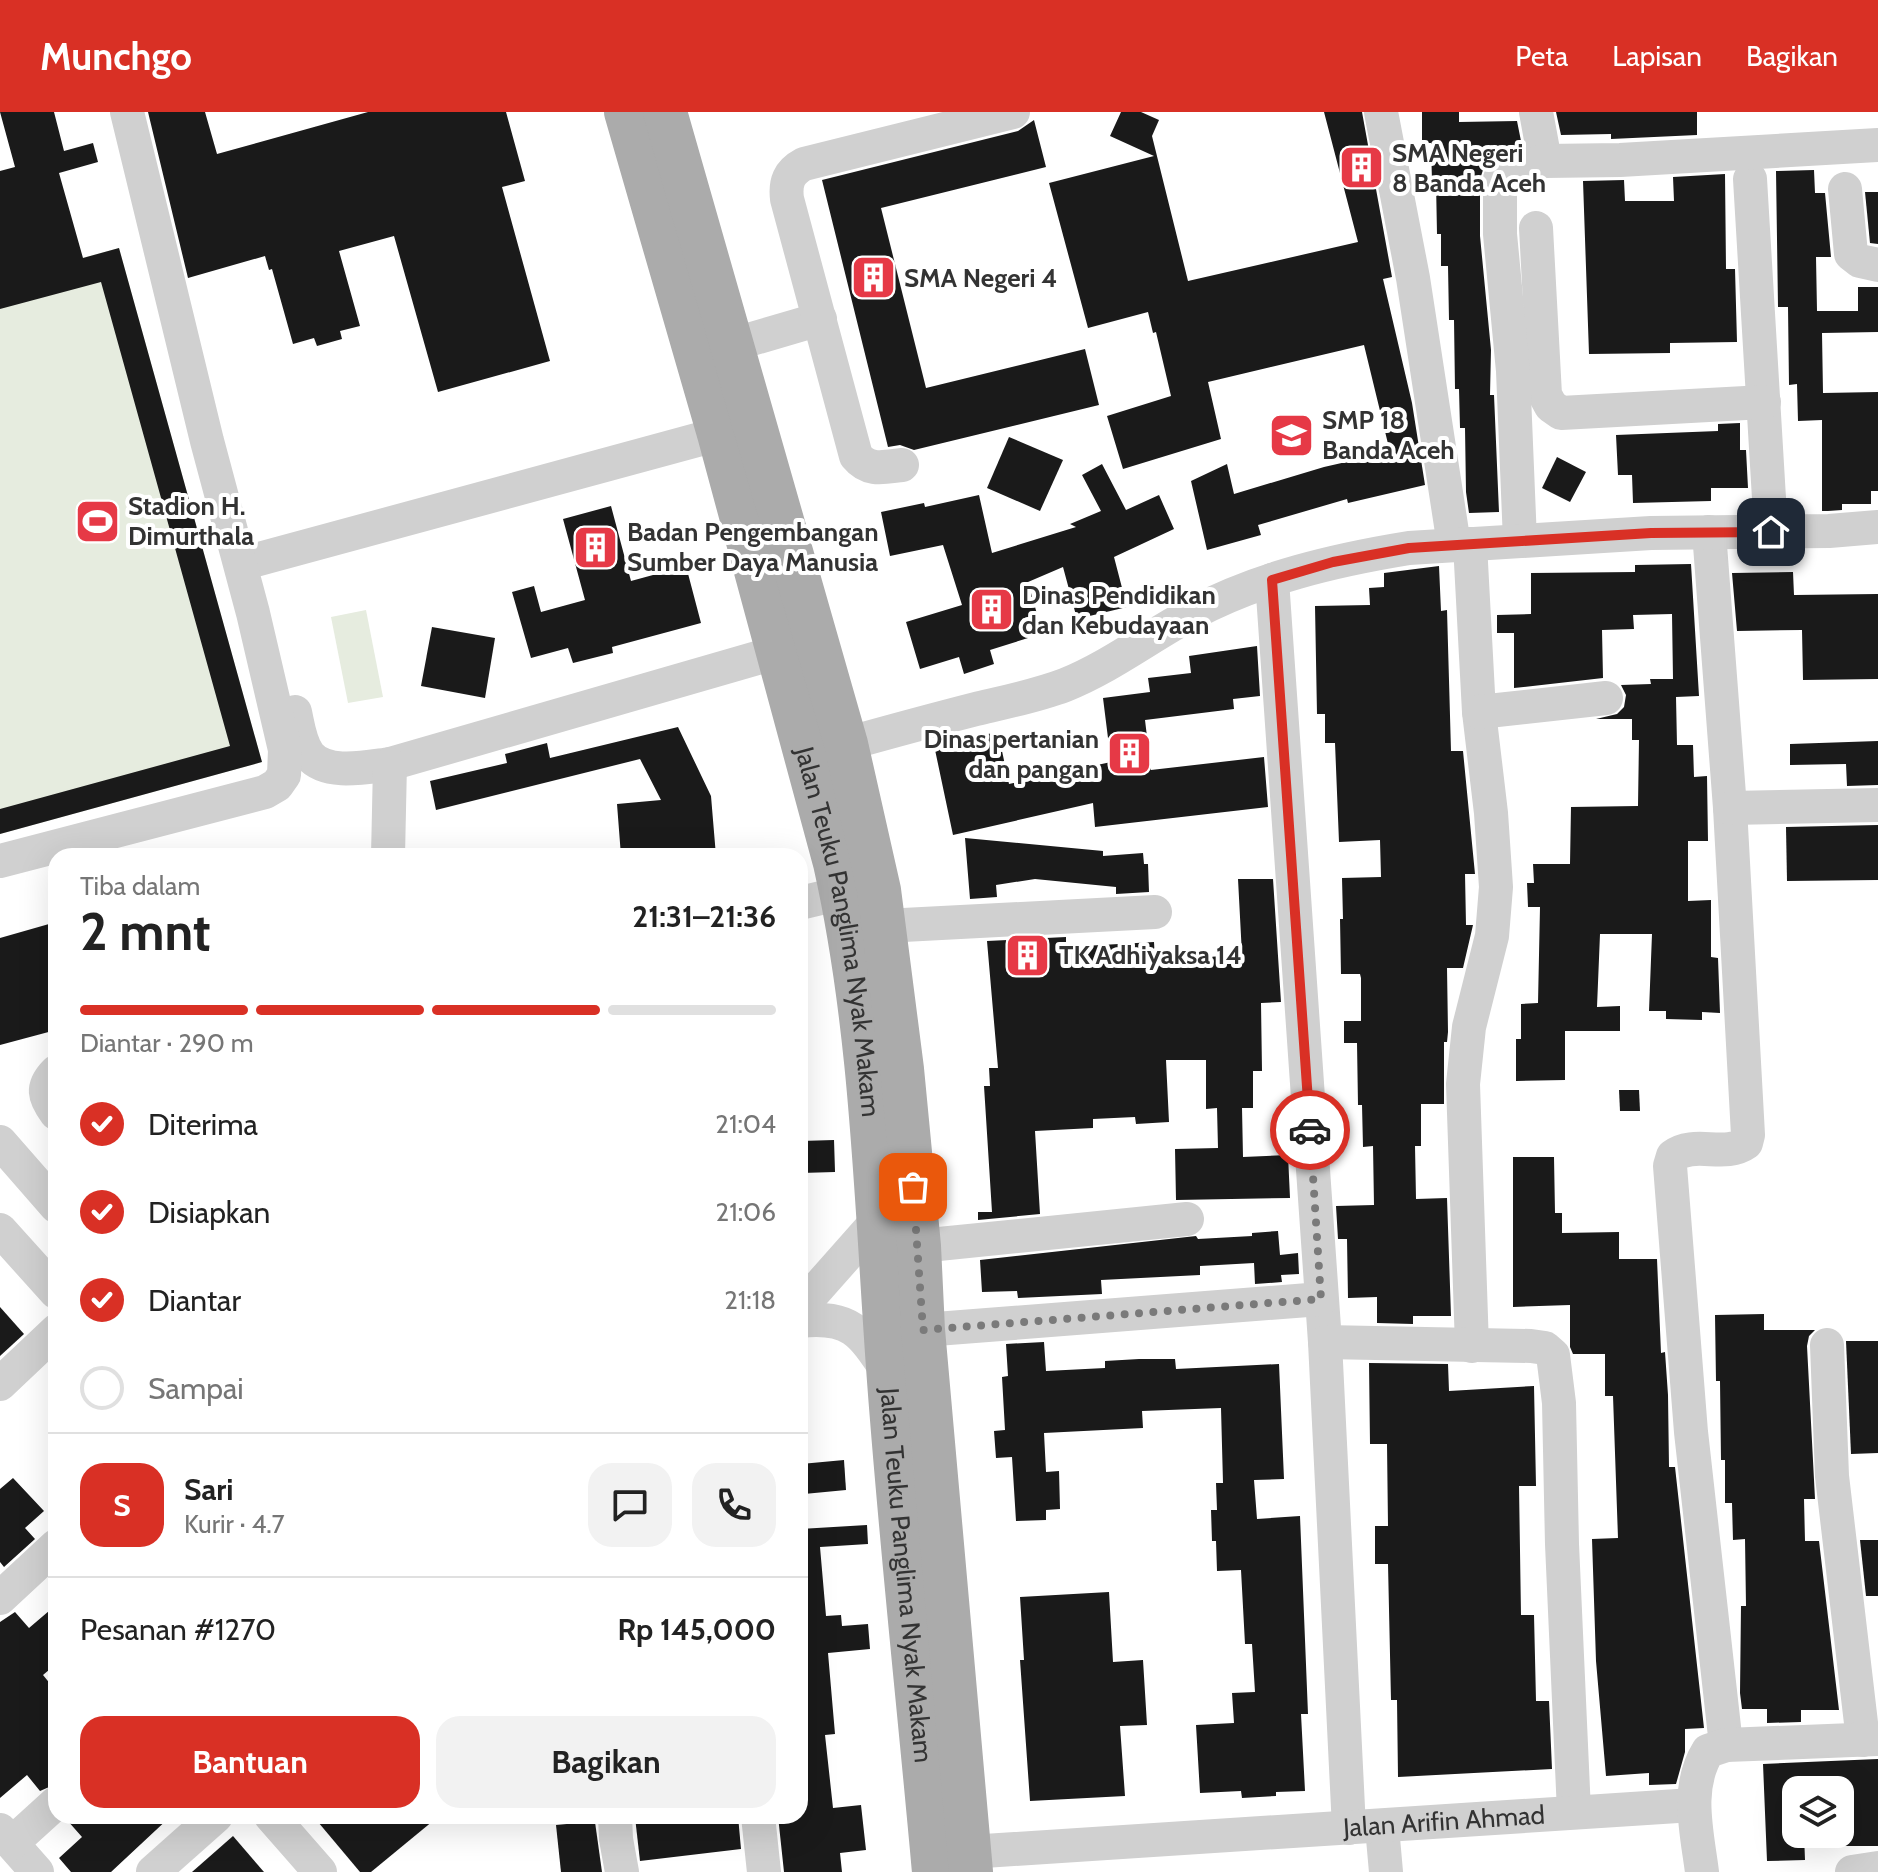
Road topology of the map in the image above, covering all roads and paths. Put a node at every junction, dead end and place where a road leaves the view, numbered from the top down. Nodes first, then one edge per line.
1 (127, 112) edge
2 (626, 112) edge
3 (665, 112) edge
4 (1013, 112) edge
5 (1381, 112) edge
6 (1536, 112) edge
7 (1878, 145) edge
8 (1545, 161) junction
9 (1750, 179) dead end
10 (1845, 189) dead end
11 (1536, 228) dead end
12 (1878, 265) edge
13 (820, 319) junction
14 (731, 345) junction
15 (1764, 402) junction
16 (719, 434) junction
17 (902, 465) dead end
18 (1878, 527) edge
19 (1709, 532) junction
20 (1771, 532) junction
21 (1520, 541) junction
22 (1462, 544) junction
23 (249, 562) junction
24 (1272, 580) junction
25 (778, 652) junction
26 (1606, 698) dead end
27 (1479, 712) junction
28 (846, 744) junction
29 (390, 764) junction
30 (1878, 805) edge
31 (1730, 808) junction
32 (50, 848) edge
33 (388, 848) edge
34 (48, 849) edge
35 (0, 861) edge
36 (842, 893) junction
37 (808, 901) edge
38 (1155, 912) dead end
39 (884, 926) junction
40 (0, 1142) edge
41 (48, 1197) edge
42 (1187, 1219) dead end
43 (877, 1221) junction
44 (0, 1230) edge
45 (919, 1246) junction
46 (48, 1283) edge
47 (808, 1299) edge
48 (1321, 1299) junction
49 (808, 1321) edge
50 (923, 1330) junction
51 (48, 1339) edge
52 (1325, 1342) junction
53 (1827, 1345) dead end
54 (1472, 1346) junction
55 (888, 1372) junction
56 (0, 1384) edge
57 (48, 1553) edge
58 (0, 1598) edge
59 (1871, 1739) edge
60 (1726, 1745) junction
61 (1693, 1805) junction
62 (48, 1808) edge
63 (1574, 1812) junction
64 (207, 1824) edge
65 (278, 1824) edge
66 (615, 1824) edge
67 (759, 1824) edge
68 (1366, 1827) junction
69 (6, 1836) edge
70 (958, 1865) edge
71 (1878, 1868) edge
72 (37, 1872) edge
73 (153, 1872) edge
74 (320, 1872) edge
75 (622, 1872) edge
76 (764, 1872) edge
77 (1386, 1872) edge
78 (1702, 1872) edge
79 (1852, 1872) edge

1 - 23 street
2 - 16 main road, Jalan Teuku Panglima Nyak Makam
3 - 14 main road, Jalan Teuku Panglima Nyak Makam
4 - 13 street
5 - 22 street
6 - 8 street
7 - 8 street
8 - 21 street
9 - 15 street
10 - 12 street
11 - 15 street
13 - 14 street
13 - 17 street
14 - 28 main road, Jalan Teuku Panglima Nyak Makam
15 - 20 street
16 - 23 street
16 - 25 main road, Jalan Teuku Panglima Nyak Makam
18 - 20 street
19 - 20 street
19 - 21 street
19 - 31 street
21 - 22 street
22 - 24 street
22 - 27 street
23 - 29 street
23 - 32 street
24 - 28 street
24 - 48 street
25 - 29 street
25 - 36 main road, Jalan Teuku Panglima Nyak Makam
26 - 27 street
27 - 54 street
28 - 39 main road, Jalan Teuku Panglima Nyak Makam
29 - 33 street
30 - 31 street
31 - 60 street
34 - 35 street
36 - 37 street
36 - 43 main road, Jalan Teuku Panglima Nyak Makam
38 - 39 street
39 - 45 main road, Jalan Teuku Panglima Nyak Makam
40 - 41 street
42 - 45 street
43 - 47 street
43 - 55 main road, Jalan Teuku Panglima Nyak Makam
44 - 46 street
45 - 50 main road, Jalan Teuku Panglima Nyak Makam
48 - 50 street
48 - 52 street
49 - 55 street
50 - 70 main road, Jalan Teuku Panglima Nyak Makam
51 - 56 street
52 - 54 street
52 - 68 street
53 - 59 street
54 - 63 street
55 - 70 main road, Jalan Teuku Panglima Nyak Makam
57 - 58 street
59 - 60 street
60 - 61 street
61 - 63 street, Jalan Arifin Ahmad
61 - 78 street
62 - 69 street
63 - 68 street, Jalan Arifin Ahmad
64 - 73 street
65 - 74 street
66 - 75 street
67 - 76 street
68 - 70 street, Jalan Arifin Ahmad
68 - 77 street
69 - 72 street
71 - 79 street

